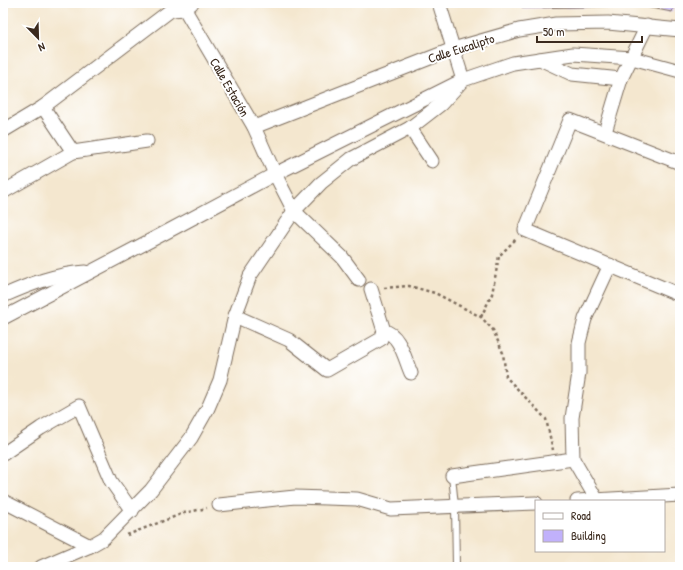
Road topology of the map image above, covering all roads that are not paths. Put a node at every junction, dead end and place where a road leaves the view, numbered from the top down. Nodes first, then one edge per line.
1 (439, 3) edge
2 (180, 6) edge
3 (647, 26) junction
4 (680, 30) edge
5 (453, 49) junction
6 (632, 58) junction
7 (540, 59) junction
8 (680, 71) edge
9 (621, 79) junction
10 (463, 80) junction
11 (42, 107) junction
12 (254, 127) junction
13 (410, 128) junction
14 (3, 130) edge
15 (605, 132) junction
16 (148, 141) dead end
17 (73, 152) junction
18 (432, 161) dead end
19 (680, 163) edge
20 (275, 174) junction
21 (3, 192) edge
22 (294, 211) junction
23 (610, 265) junction
24 (91, 272) junction
25 (359, 280) dead end
26 (371, 290) road end
27 (680, 295) edge
28 (3, 296) edge
29 (235, 316) junction
30 (3, 318) edge
31 (384, 332) junction
32 (411, 373) dead end
33 (3, 454) edge
34 (573, 459) junction
35 (452, 476) joint
36 (680, 495) edge
37 (597, 500) edge
38 (3, 501) edge
39 (535, 503) edge
40 (219, 505) road end
41 (455, 506) junction
42 (132, 511) junction
43 (90, 546) junction
44 (41, 567) edge
45 (456, 567) edge

1 - 5 street
2 - 11 street
2 - 12 street, Calle Estación
3 - 4 street, Calle Eucalipto
3 - 5 street, Calle Eucalipto
3 - 6 street
5 - 10 street
5 - 12 street, Calle Eucalipto
6 - 7 street
6 - 8 street
6 - 9 street
7 - 9 street
7 - 10 street
9 - 15 street
10 - 13 street
10 - 20 street
11 - 14 street
11 - 17 street
12 - 20 street, Calle Estación
13 - 18 street
13 - 22 street
15 - 19 street
15 - 23 street
16 - 17 street
17 - 21 street
20 - 22 street, Calle Estación
20 - 24 street
22 - 25 street, Calle Estación
22 - 29 street
23 - 27 street
23 - 34 street
24 - 28 street
24 - 30 street
26 - 31 street
29 - 31 street
29 - 42 street
31 - 32 street
33 - 42 street
34 - 35 street
34 - 37 street
35 - 41 lane
36 - 37 street
38 - 43 street
39 - 41 street
40 - 41 street
41 - 45 lane
42 - 43 street
43 - 44 street

